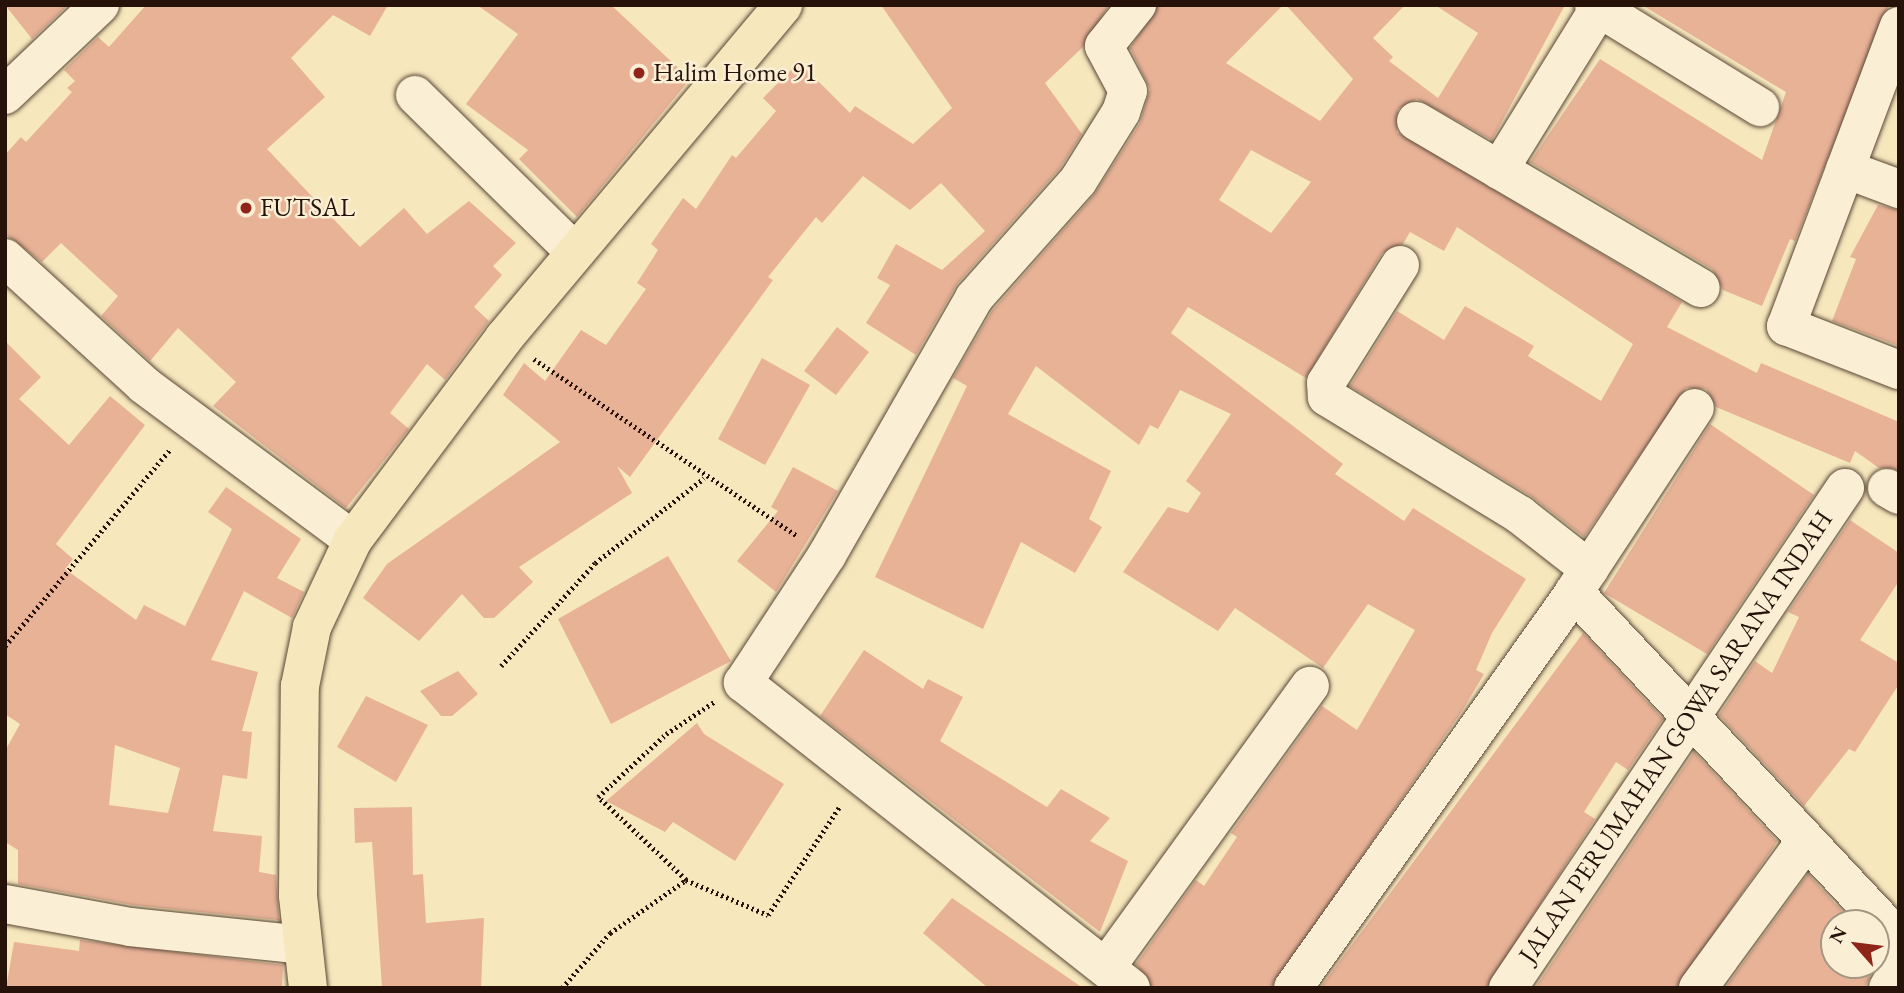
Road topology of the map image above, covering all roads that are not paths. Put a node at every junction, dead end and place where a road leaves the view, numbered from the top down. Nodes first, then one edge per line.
1 (100, 5) edge
2 (783, 5) edge
3 (1137, 5) edge
4 (1598, 6) edge
5 (1899, 26) edge
6 (5, 95) edge
7 (415, 95) dead end
8 (1760, 107) dead end
9 (1416, 121) dead end
10 (1845, 169) junction
11 (1499, 170) junction
12 (1899, 189) edge
13 (575, 252) junction
14 (5, 257) edge
15 (1400, 265) dead end
16 (1701, 288) dead end
17 (1899, 370) edge
18 (1695, 408) dead end
19 (1845, 488) dead end
20 (353, 540) junction
21 (1582, 580) junction
22 (1310, 686) dead end
23 (1691, 714) junction
24 (1805, 842) junction
25 (5, 904) edge
26 (1899, 939) edge
27 (303, 945) junction
28 (1899, 969) edge
29 (1119, 977) edge
30 (1297, 986) edge
31 (308, 988) edge
32 (1508, 988) edge
33 (1698, 988) edge
34 (1888, 988) edge

1 - 6 street
2 - 13 main road
3 - 29 street
4 - 8 street
4 - 11 street
5 - 10 street
7 - 13 street
9 - 11 street
10 - 12 street
10 - 17 street
11 - 16 street
13 - 20 main road
14 - 20 street
15 - 21 street
18 - 21 street
19 - 23 street, JALAN PERUMAHAN GOWA SARANA INDAH
20 - 27 main road
21 - 23 street
21 - 30 street
22 - 29 street
23 - 24 street
23 - 32 street, JALAN PERUMAHAN GOWA SARANA INDAH
24 - 26 street
24 - 33 street
25 - 27 street
27 - 31 main road
28 - 34 street

